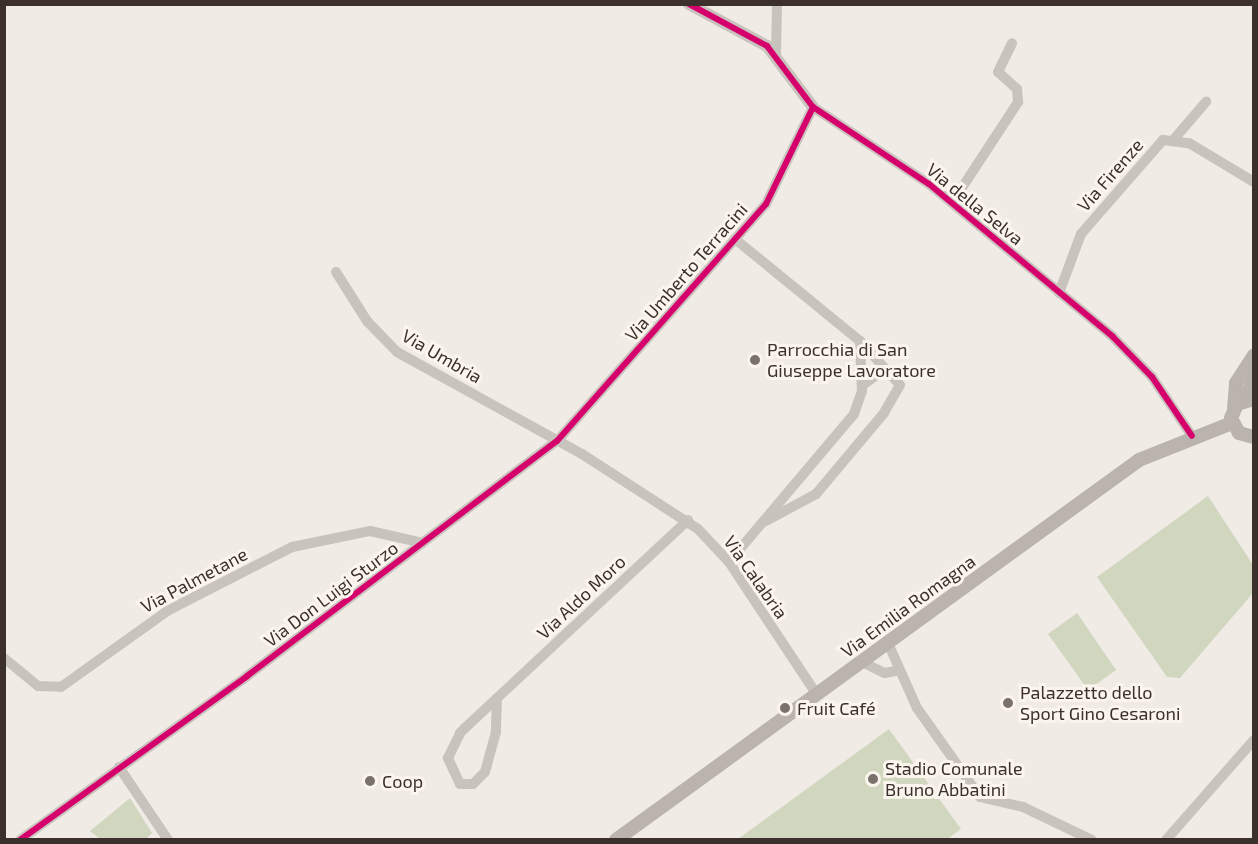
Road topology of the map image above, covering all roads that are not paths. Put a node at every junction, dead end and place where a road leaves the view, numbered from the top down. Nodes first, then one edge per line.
1 (688, 4) edge
2 (777, 4) edge
3 (1012, 43) dead end
4 (776, 56) junction
5 (1206, 102) dead end
6 (813, 107) junction
7 (1175, 138) junction
8 (1254, 182) edge
9 (952, 203) junction
10 (735, 239) junction
11 (336, 272) dead end
12 (1059, 292) junction
13 (860, 341) junction
14 (1254, 355) edge
15 (895, 374) junction
16 (1254, 378) edge
17 (863, 385) junction
18 (1244, 402) edge
19 (1232, 423) junction
20 (1192, 436) junction
21 (1254, 437) edge
22 (557, 441) junction
23 (688, 520) junction
24 (766, 521) junction
25 (423, 543) junction
26 (729, 562) junction
27 (888, 643) junction
28 (4, 658) edge
29 (862, 662) junction
30 (900, 670) junction
31 (817, 695) junction
32 (497, 698) junction
33 (1254, 740) edge
34 (119, 767) junction
35 (20, 840) edge
36 (168, 840) edge
37 (616, 840) edge
38 (1092, 840) edge
39 (1166, 840) edge

1 - 4 street, Via della Selva
2 - 4 street
3 - 9 street
4 - 6 street, Via della Selva
5 - 7 street, Via Firenze
6 - 9 street, Via della Selva
6 - 10 street, Via Umberto Terracini
7 - 8 street
7 - 12 street, Via Firenze
9 - 12 street, Via della Selva
10 - 13 street
10 - 22 street, Via Umberto Terracini
11 - 22 street, Via Umbria
12 - 20 street, Via della Selva
13 - 15 street
13 - 17 street
14 - 18 main road
15 - 17 street
15 - 24 street
16 - 18 main road
17 - 24 street
18 - 19 main road
19 - 20 main road, Via Emilia Romagna
19 - 21 main road
20 - 27 main road, Via Emilia Romagna
22 - 23 street, Via Calabria
22 - 25 street, Via Don Luigi Sturzo
23 - 26 street, Via Calabria
23 - 32 street, Via Aldo Moro
24 - 26 street
25 - 28 street, Via Palmetane
25 - 34 street, Via Don Luigi Sturzo
26 - 31 street, Via Calabria
27 - 29 main road, Via Emilia Romagna
27 - 30 street
29 - 30 street
29 - 31 main road, Via Emilia Romagna
30 - 38 street
31 - 37 main road, Via Emilia Romagna
32 - 32 street, Via Aldo Moro
33 - 39 street
34 - 35 street, Via Don Luigi Sturzo
34 - 36 street

